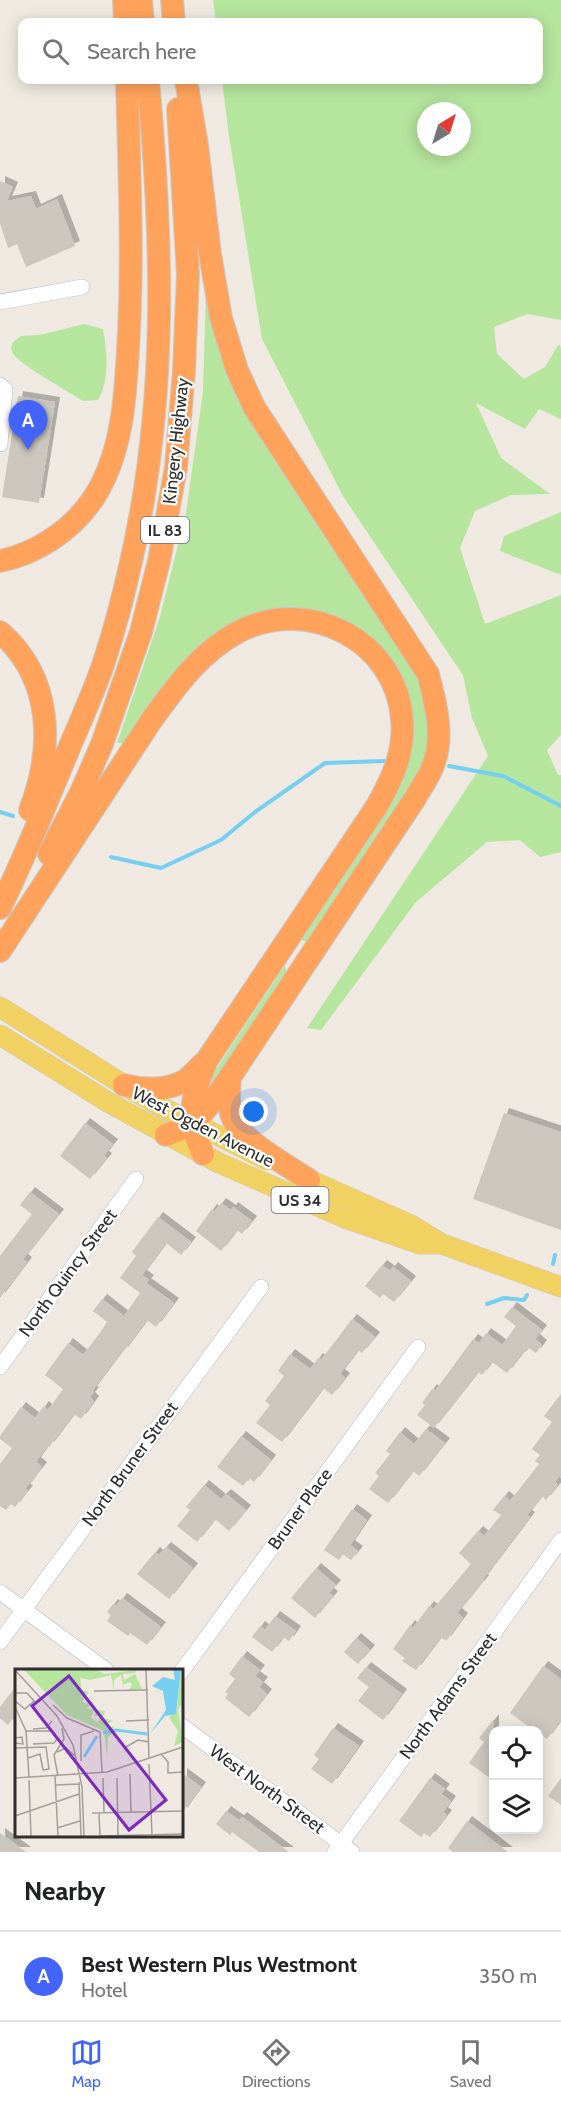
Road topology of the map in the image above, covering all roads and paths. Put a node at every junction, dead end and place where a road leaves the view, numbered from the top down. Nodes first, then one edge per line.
1 (124, 0) edge
2 (141, 0) edge
3 (125, 18) edge
4 (143, 18) edge
5 (127, 84) edge
6 (148, 84) edge
7 (177, 84) edge
8 (187, 84) edge
9 (82, 287) dead end
10 (0, 302) edge
11 (0, 385) edge
12 (0, 444) edge
13 (0, 561) edge
14 (0, 632) edge
15 (0, 878) edge
16 (0, 908) edge
17 (0, 950) edge
18 (3, 1009) edge
19 (0, 1035) edge
20 (207, 1060) junction
21 (230, 1077) junction
22 (124, 1085) junction
23 (193, 1123) junction
24 (166, 1135) junction
25 (203, 1154) junction
26 (136, 1179) dead end
27 (309, 1180) junction
28 (441, 1244) junction
29 (261, 1287) dead end
30 (561, 1287) edge
31 (418, 1347) dead end
32 (0, 1367) edge
33 (561, 1540) edge
34 (0, 1592) edge
35 (23, 1610) junction
36 (0, 1642) edge
37 (103, 1669) edge
38 (183, 1670) edge
39 (183, 1727) edge
40 (343, 1849) edge

1 - 3 highway
2 - 4 highway
5 - 13 highway
6 - 16 highway, Kingery Highway / IL 83
7 - 17 highway, Kingery Highway / IL 83
8 - 21 highway
9 - 10 street
11 - 12 street
14 - 15 highway
17 - 20 highway
18 - 22 main road, West Ogden Avenue / US 34
19 - 24 main road, West Ogden Avenue / US 34
20 - 22 highway
20 - 23 highway
21 - 23 highway
21 - 27 highway
22 - 23 main road, West Ogden Avenue / US 34
23 - 24 highway
23 - 25 highway
23 - 27 main road, West Ogden Avenue / US 34
24 - 25 main road, West Ogden Avenue / US 34
25 - 28 main road, West Ogden Avenue / US 34
26 - 32 street, North Quincy Street
27 - 28 main road, West Ogden Avenue / US 34
28 - 30 main road, West Ogden Avenue / US 34
29 - 35 street, North Bruner Street
31 - 38 street, Bruner Place
33 - 40 street, North Adams Street
34 - 35 street
35 - 36 street, North Bruner Street
35 - 37 street
39 - 40 street, West North Street

